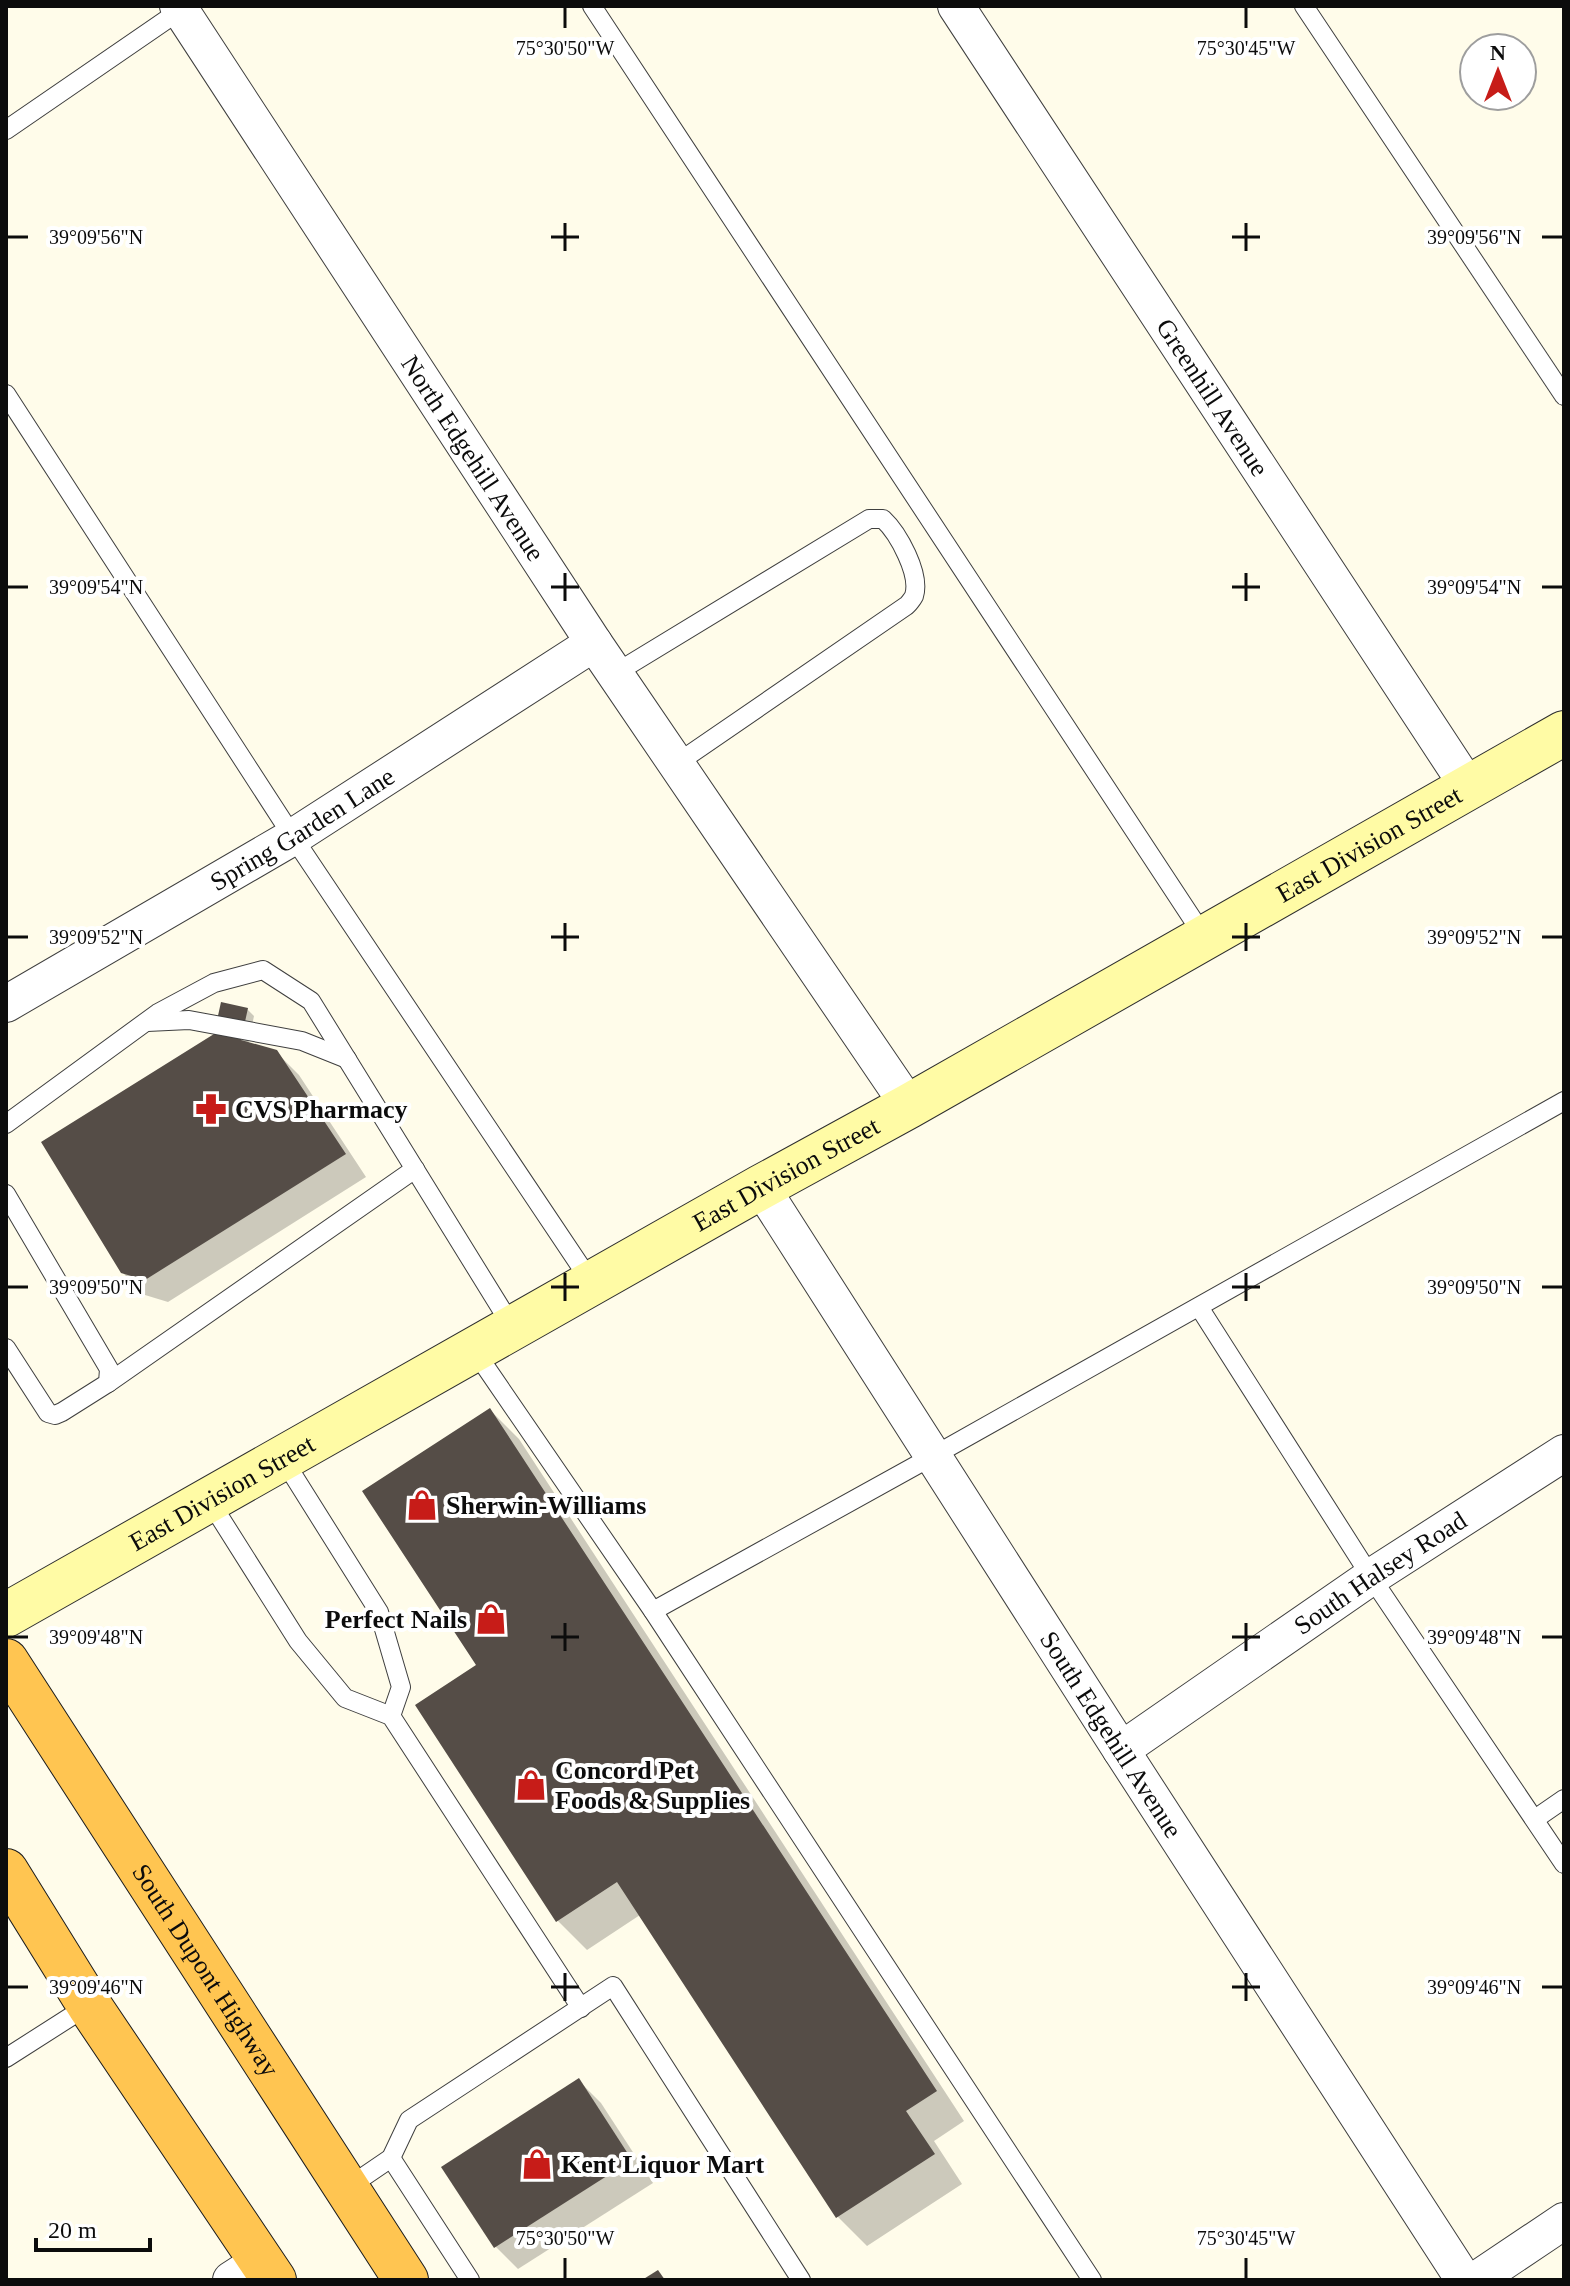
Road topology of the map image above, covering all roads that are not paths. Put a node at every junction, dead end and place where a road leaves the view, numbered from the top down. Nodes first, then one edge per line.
1 (592, 6) edge
2 (956, 6) edge
3 (1304, 6) edge
4 (181, 7) edge
5 (6, 130) edge
6 (6, 394) edge
7 (1564, 396) edge
8 (594, 643) junction
9 (614, 674) junction
10 (1564, 733) edge
11 (676, 764) junction
12 (1469, 788) junction
13 (293, 837) junction
14 (1205, 938) junction
15 (6, 1004) edge
16 (145, 1022) junction
17 (347, 1059) junction
18 (1564, 1101) edge
19 (909, 1106) junction
20 (6, 1124) edge
21 (415, 1169) junction
22 (761, 1187) junction
23 (6, 1194) edge
24 (591, 1282) junction
25 (1199, 1307) junction
26 (513, 1328) junction
27 (6, 1348) edge
28 (474, 1350) junction
29 (108, 1383) junction
30 (1564, 1453) edge
31 (933, 1456) junction
32 (283, 1459) junction
33 (209, 1500) junction
34 (1371, 1577) junction
35 (653, 1611) junction
36 (6, 1615) edge
37 (6, 1661) edge
38 (391, 1716) junction
39 (1121, 1750) junction
40 (1564, 1799) edge
41 (1535, 1819) junction
42 (1564, 1864) edge
43 (6, 1871) edge
44 (89, 2005) junction
45 (581, 2008) junction
46 (6, 2058) edge
47 (391, 2158) junction
48 (347, 2188) junction
49 (1564, 2221) edge
50 (256, 2273) edge
51 (406, 2280) edge
52 (470, 2280) edge
53 (801, 2280) edge
54 (1092, 2280) edge
55 (1464, 2280) edge
56 (1476, 2280) edge

1 - 14 lane
2 - 12 street, Greenhill Avenue
3 - 7 lane
4 - 5 lane
4 - 8 street, North Edgehill Avenue
6 - 13 lane
8 - 9 street, North Edgehill Avenue
8 - 13 street, Spring Garden Lane
9 - 11 street, North Edgehill Avenue
9 - 11 lane
10 - 12 main road, East Division Street
11 - 19 street, North Edgehill Avenue
12 - 14 main road, East Division Street
13 - 15 street, Spring Garden Lane
13 - 24 lane
14 - 19 main road, East Division Street
16 - 17 lane
16 - 17 lane
16 - 20 lane
17 - 21 lane
18 - 25 lane
19 - 22 main road, East Division Street
21 - 26 lane
21 - 29 lane
22 - 24 main road, East Division Street
22 - 31 street, South Edgehill Avenue
23 - 29 lane
24 - 26 main road, East Division Street
25 - 31 lane
25 - 34 lane
26 - 28 main road, East Division Street
27 - 29 lane
28 - 32 main road, East Division Street
28 - 35 lane
30 - 34 street, South Halsey Road
31 - 35 lane
31 - 39 street, South Edgehill Avenue
32 - 33 main road, East Division Street
32 - 38 lane
33 - 36 main road, East Division Street
33 - 38 lane
34 - 39 street, South Halsey Road
34 - 41 lane
35 - 54 lane
37 - 48 highway, South Dupont Highway
38 - 45 lane
39 - 55 street, South Edgehill Avenue
40 - 41 lane
41 - 42 lane
43 - 44 highway
44 - 46 lane
44 - 50 highway
45 - 47 lane
45 - 53 lane
47 - 48 lane
47 - 52 lane
48 - 51 highway, South Dupont Highway
49 - 56 street

